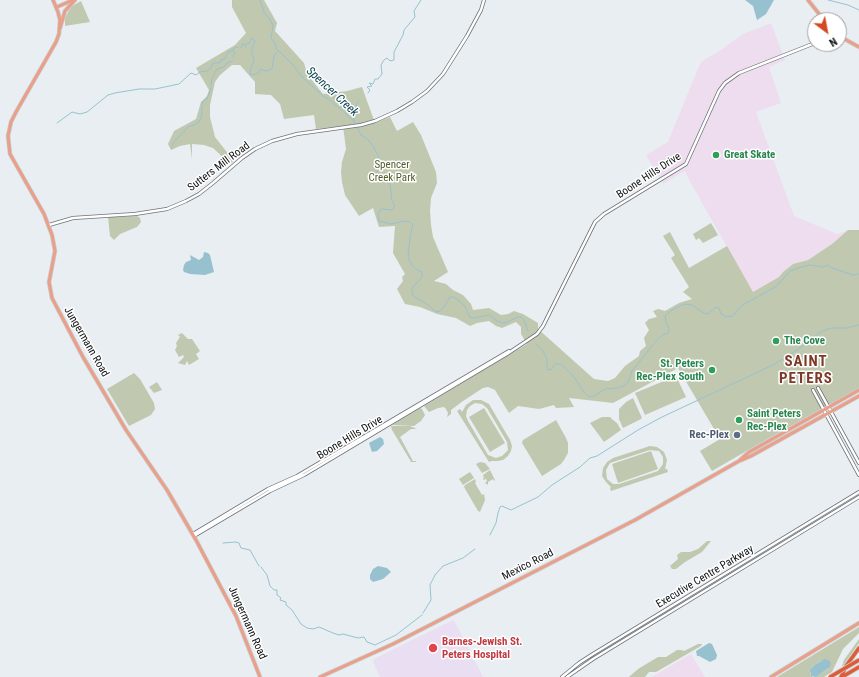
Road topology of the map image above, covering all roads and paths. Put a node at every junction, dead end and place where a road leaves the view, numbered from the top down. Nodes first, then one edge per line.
1 (53, 0) edge
2 (74, 0) edge
3 (484, 0) edge
4 (808, 0) edge
5 (57, 7) junction
6 (818, 12) edge
7 (59, 30) junction
8 (847, 41) edge
9 (807, 46) edge
10 (859, 48) edge
11 (49, 225) junction
12 (818, 388) dead end
13 (813, 390) dead end
14 (859, 390) edge
15 (859, 396) edge
16 (829, 407) junction
17 (824, 409) junction
18 (831, 411) junction
19 (826, 414) junction
20 (739, 461) junction
21 (859, 463) edge
22 (859, 475) edge
23 (859, 492) edge
24 (859, 498) edge
25 (193, 535) junction
26 (859, 623) edge
27 (859, 648) edge
28 (859, 660) edge
29 (859, 667) edge
30 (260, 677) edge
31 (320, 677) edge
32 (562, 677) edge
33 (567, 677) edge
34 (771, 677) edge
35 (830, 677) edge
36 (841, 677) edge

1 - 5 main road, Jungermann Road
2 - 5 main road
2 - 7 main road
3 - 11 street, Sutters Mill Road
4 - 6 main road
5 - 7 main road, Jungermann Road
7 - 11 main road, Jungermann Road
8 - 10 main road
9 - 25 street, Boone Hills Drive
11 - 25 main road, Jungermann Road
12 - 16 street
13 - 17 street
14 - 16 main road, Mexico Road
15 - 18 main road, Mexico Road
16 - 17 main road, Mexico Road
16 - 18 street
17 - 19 street
17 - 20 main road, Mexico Road
18 - 19 main road, Mexico Road
18 - 21 street
19 - 20 main road, Mexico Road
19 - 22 street
20 - 31 main road, Mexico Road
23 - 32 street, Executive Centre Parkway
24 - 33 street, Executive Centre Parkway
25 - 30 main road, Jungermann Road
26 - 34 main road
27 - 36 highway
28 - 35 highway, bridge
29 - 36 highway

